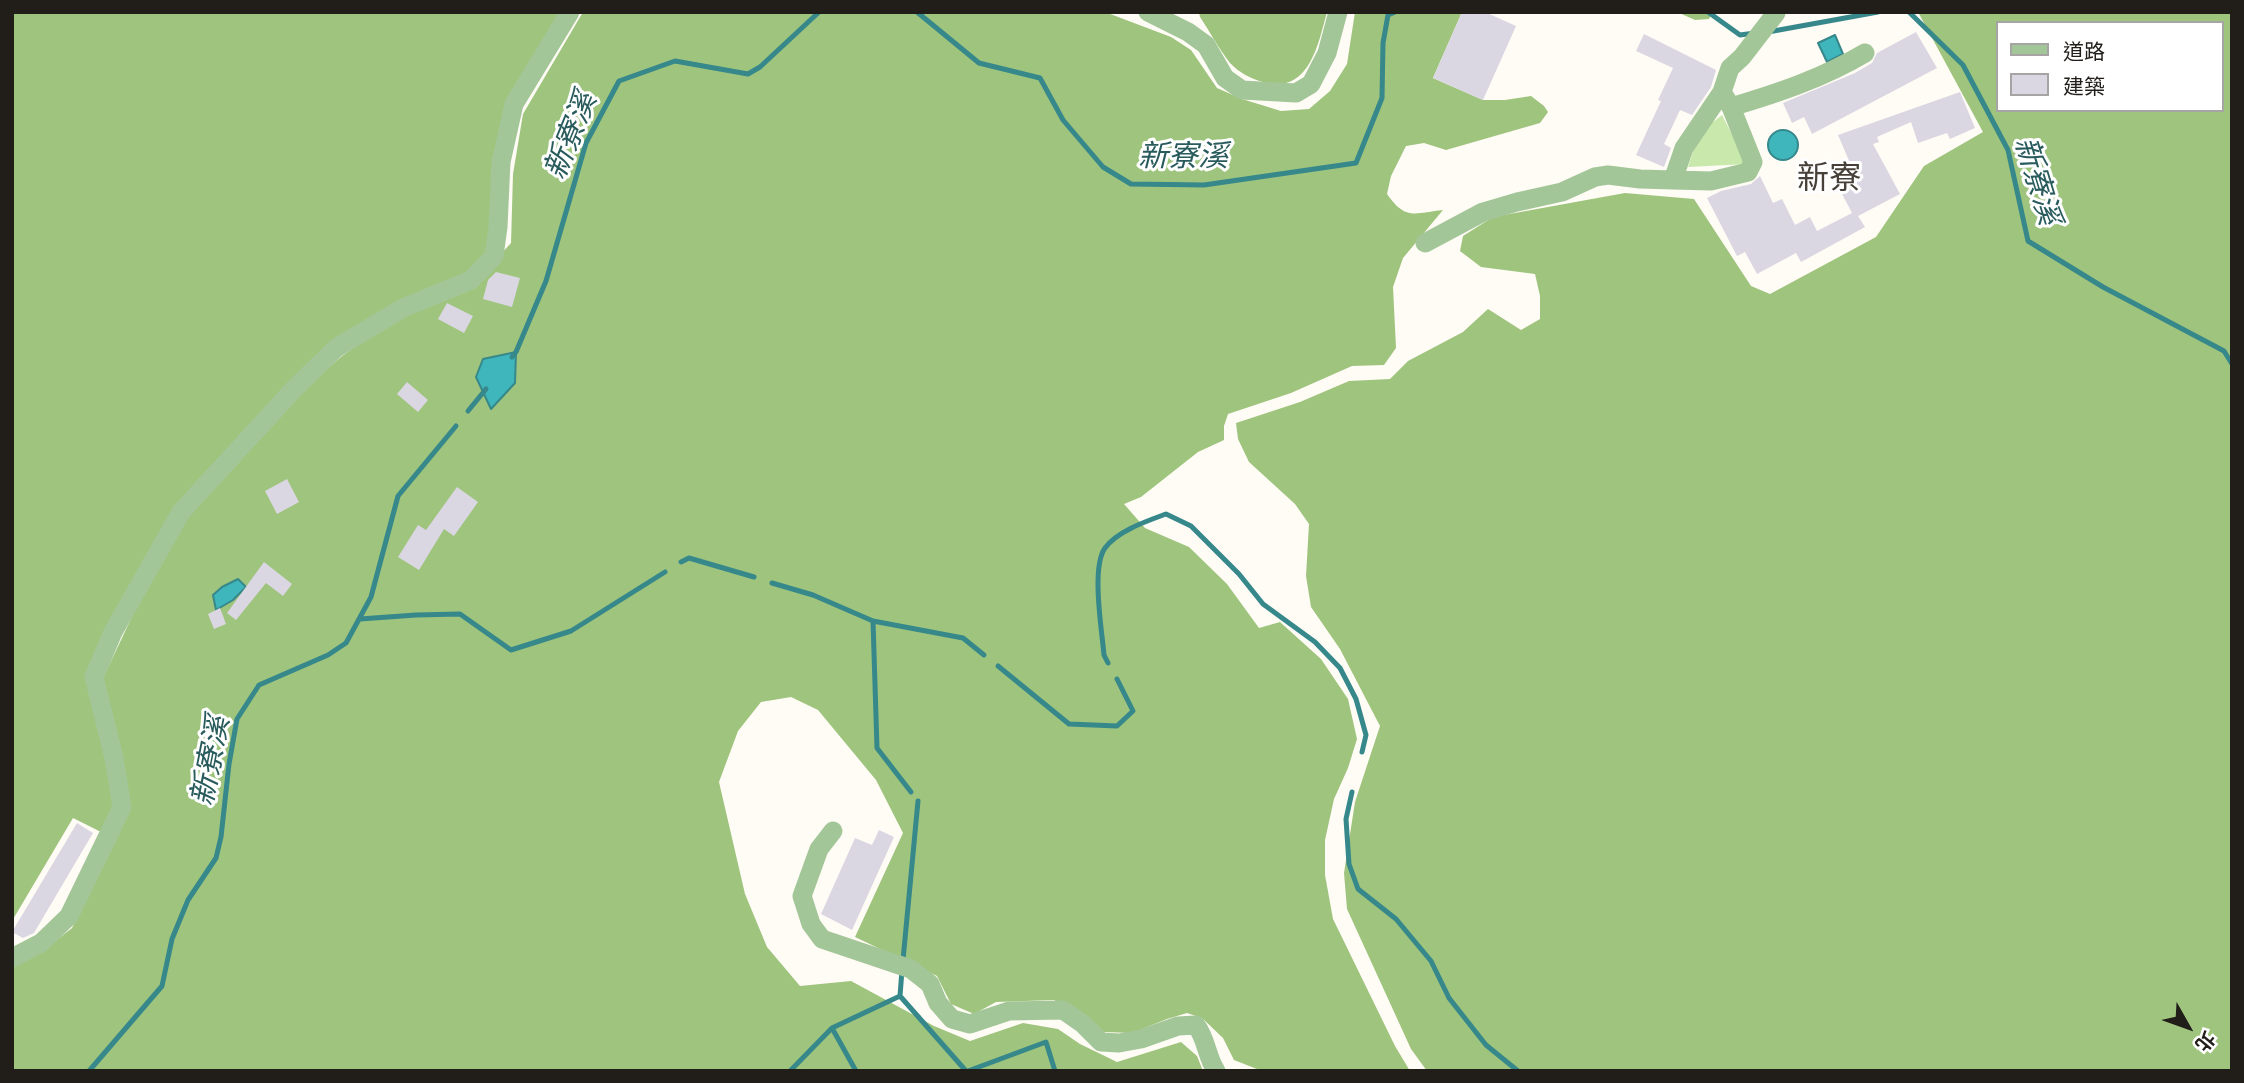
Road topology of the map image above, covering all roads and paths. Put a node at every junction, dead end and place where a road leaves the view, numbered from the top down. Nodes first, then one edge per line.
1 (570, 12) edge
2 (1148, 12) edge
3 (1338, 12) edge
4 (1772, 16) edge
5 (1866, 53) dead end
6 (1726, 100) junction
7 (1673, 180) junction
8 (1425, 243) dead end
9 (833, 831) dead end
10 (12, 958) edge
11 (1216, 1071) edge

1 - 10 street
2 - 3 street
4 - 6 street
5 - 6 street
6 - 7 street
6 - 7 street
7 - 8 street
9 - 11 street

